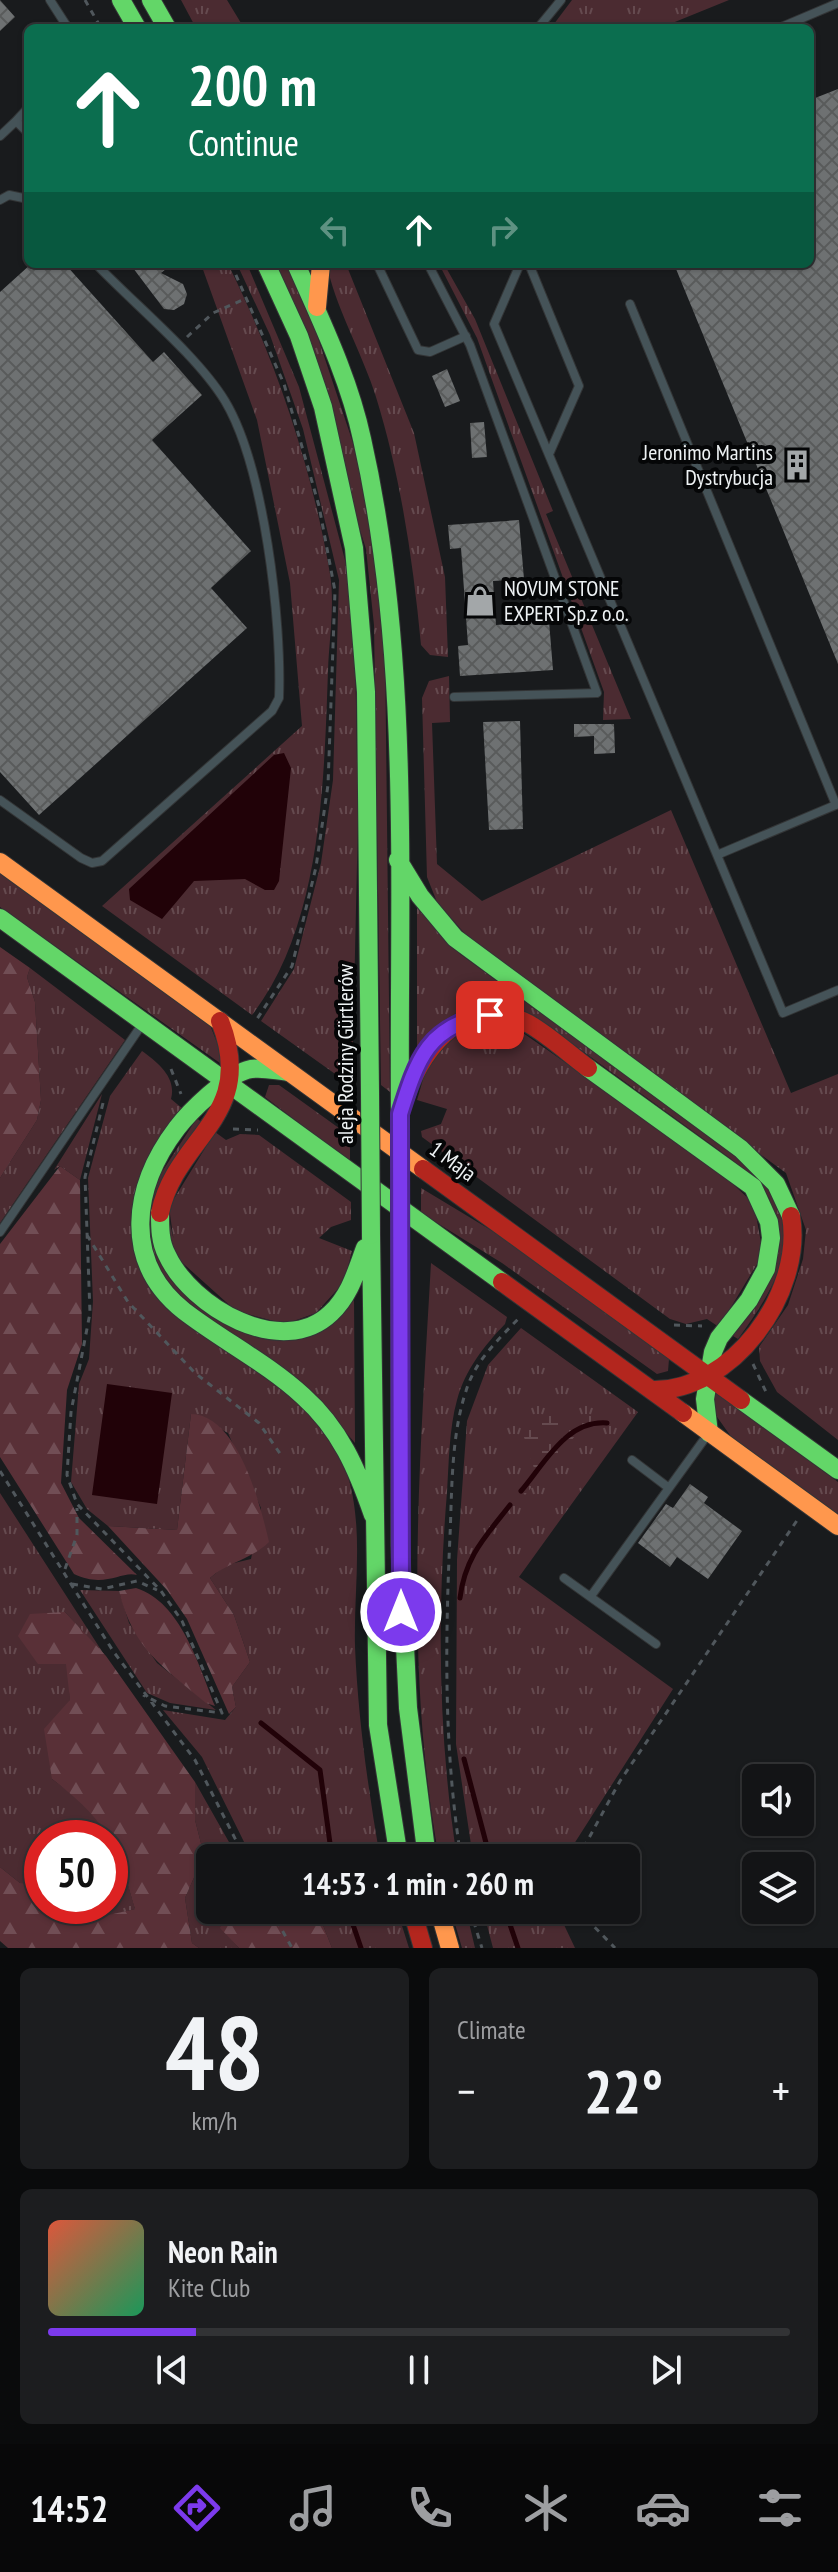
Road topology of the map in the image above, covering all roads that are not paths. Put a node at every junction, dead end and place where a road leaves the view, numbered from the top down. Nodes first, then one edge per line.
1 (50, 0) edge
2 (121, 0) edge
3 (151, 0) edge
4 (561, 0) edge
5 (838, 3) edge
6 (65, 24) edge
7 (135, 24) edge
8 (165, 24) edge
9 (541, 24) edge
10 (788, 24) edge
11 (24, 112) edge
12 (16, 121) junction
13 (24, 129) edge
14 (0, 136) edge
15 (24, 198) edge
16 (0, 200) edge
17 (100, 268) edge
18 (268, 268) edge
19 (298, 268) edge
20 (321, 268) edge
21 (379, 268) edge
22 (430, 268) edge
23 (518, 268) edge
24 (531, 268) edge
25 (630, 304) dead end
26 (317, 309) junction
27 (466, 336) junction
28 (550, 452) junction
29 (454, 697) dead end
30 (0, 800) edge
31 (837, 805) edge
32 (717, 855) junction
33 (397, 858) junction
34 (0, 862) edge
35 (0, 918) edge
36 (838, 990) edge
37 (220, 1021) junction
38 (144, 1022) junction
39 (186, 1053) junction
40 (290, 1072) junction
41 (228, 1083) junction
42 (193, 1090) junction
43 (267, 1111) junction
44 (400, 1114) junction
45 (214, 1120) junction
46 (0, 1232) edge
47 (371, 1235) junction
48 (718, 1339) junction
49 (666, 1345) junction
50 (738, 1354) junction
51 (709, 1376) junction
52 (651, 1390) junction
53 (747, 1404) junction
54 (709, 1433) junction
55 (632, 1460) dead end
56 (838, 1470) edge
57 (669, 1488) junction
58 (373, 1515) junction
59 (838, 1526) edge
60 (564, 1578) dead end
61 (591, 1596) junction
62 (656, 1644) dead end
63 (397, 1844) edge
64 (425, 1844) edge
65 (416, 1924) edge
66 (443, 1924) edge
67 (423, 1948) edge
68 (450, 1948) edge

1 - 6 lane
2 - 7 main road
3 - 8 main road
4 - 9 lane
5 - 10 lane
11 - 12 lane
12 - 13 lane
12 - 14 lane
15 - 16 lane
17 - 30 lane
18 - 47 main road, aleja Rodziny Gürtlerów, bridge
19 - 26 main road
20 - 26 main road
21 - 27 lane
22 - 27 lane
23 - 28 lane
24 - 28 lane
25 - 31 lane
26 - 33 main road
27 - 29 lane
28 - 32 lane
31 - 32 lane
32 - 36 lane
33 - 44 main road
33 - 50 main road
34 - 37 main road, 1 Maja
35 - 38 main road
37 - 40 main road, 1 Maja
37 - 41 main road
38 - 39 main road
38 - 46 lane
39 - 41 main road
39 - 42 main road
40 - 41 main road
40 - 49 main road, 1 Maja
41 - 42 main road
41 - 43 main road
41 - 45 main road
42 - 58 main road
43 - 45 main road
43 - 52 main road
44 - 48 main road
44 - 64 main road, bridge
45 - 47 main road
47 - 58 main road, aleja Rodziny Gürtlerów
48 - 49 main road
48 - 51 main road
49 - 51 main road, 1 Maja
50 - 51 main road
50 - 53 main road
51 - 52 main road
51 - 53 main road, 1 Maja
51 - 54 main road
52 - 54 main road
53 - 56 main road, 1 Maja
54 - 57 lane
54 - 59 main road
55 - 57 lane
57 - 61 lane
58 - 63 main road, aleja Rodziny Gürtlerów
60 - 61 lane
61 - 62 lane
65 - 67 main road
66 - 68 main road

